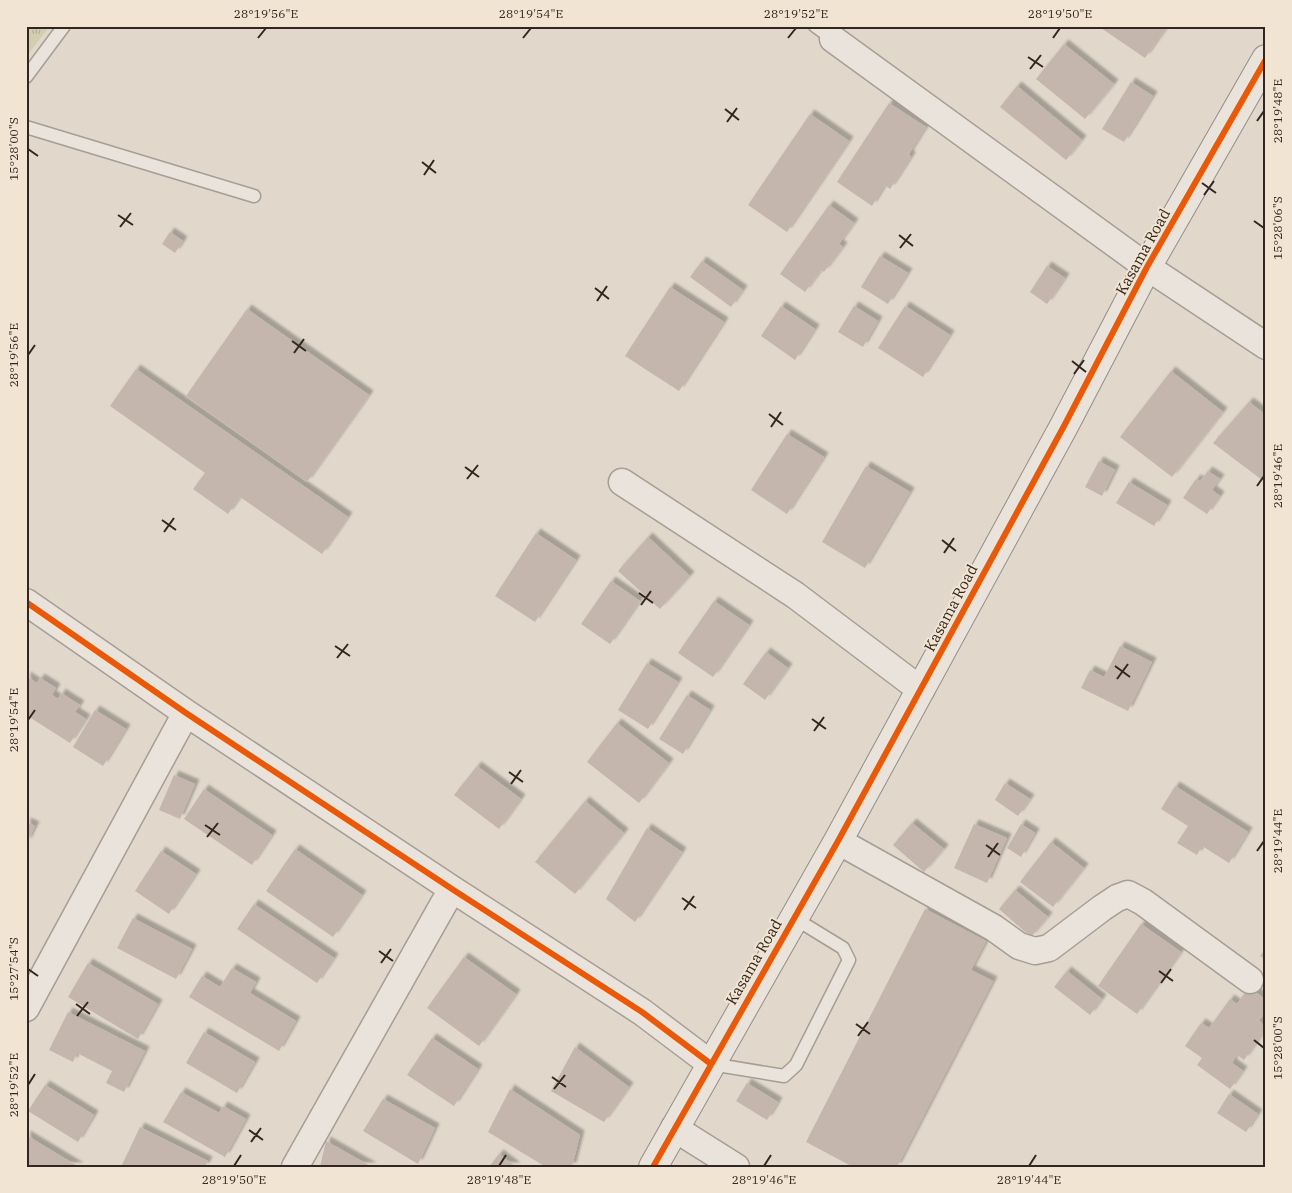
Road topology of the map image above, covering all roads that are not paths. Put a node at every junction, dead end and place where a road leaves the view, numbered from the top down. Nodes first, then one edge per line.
1 (64, 26) edge
2 (824, 33) edge
3 (1266, 59) edge
4 (26, 77) edge
5 (26, 127) edge
6 (254, 196) dead end
7 (1148, 267) junction
8 (1266, 346) edge
9 (622, 482) dead end
10 (26, 602) edge
11 (921, 690) junction
12 (186, 713) junction
13 (838, 841) junction
14 (452, 889) junction
15 (794, 918) junction
16 (1250, 980) dead end
17 (26, 1008) edge
18 (711, 1064) junction
19 (674, 1128) junction
20 (295, 1167) edge
21 (653, 1167) edge
22 (736, 1167) edge

1 - 4 lane
2 - 7 street
3 - 7 street, Kasama Road
5 - 6 lane
7 - 8 street
7 - 11 street, Kasama Road
9 - 11 street
10 - 12 street
11 - 13 street, Kasama Road
12 - 14 street
12 - 17 street
13 - 15 street, Kasama Road
13 - 16 street
14 - 18 street
14 - 20 street
15 - 18 street, Kasama Road
15 - 18 lane
18 - 19 street, Kasama Road
19 - 21 street, Kasama Road
19 - 22 street

